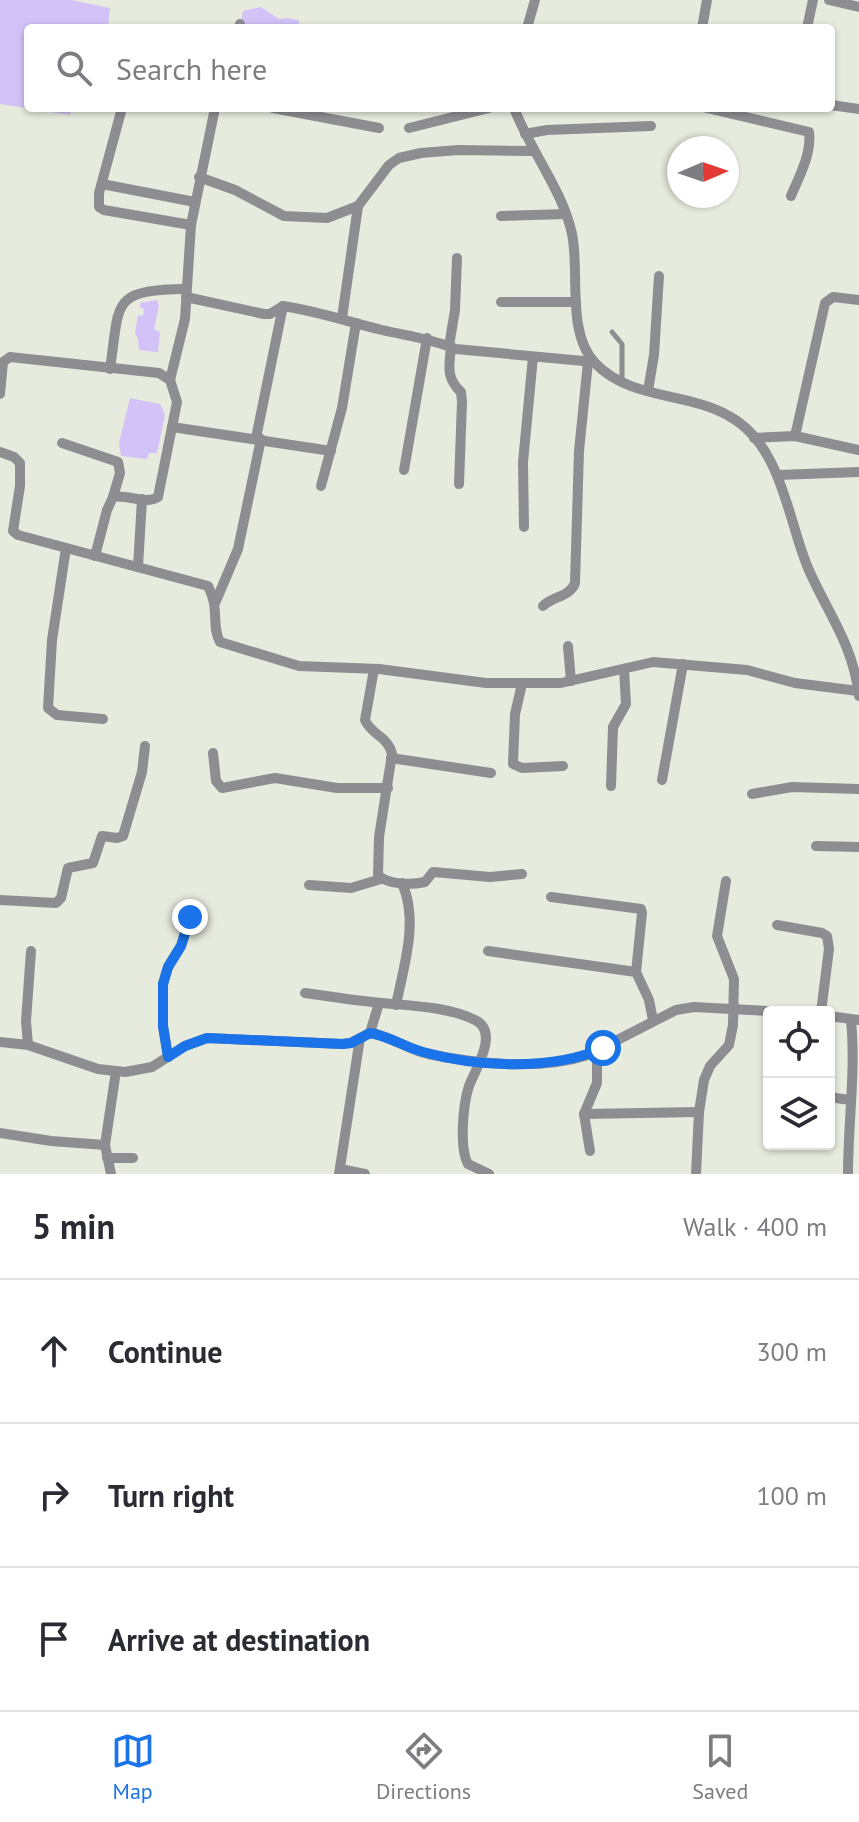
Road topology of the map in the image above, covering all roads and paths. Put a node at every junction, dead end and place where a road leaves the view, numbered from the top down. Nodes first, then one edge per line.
1 (535, 0) edge
2 (707, 0) edge
3 (813, 0) edge
4 (829, 0) edge
5 (859, 7) edge
6 (528, 24) edge
7 (703, 24) edge
8 (808, 24) edge
9 (835, 106) edge
10 (859, 109) edge
11 (121, 112) edge
12 (214, 112) edge
13 (294, 112) edge
14 (473, 112) edge
15 (516, 112) edge
16 (724, 112) edge
17 (651, 126) dead end
18 (379, 128) dead end
19 (409, 128) dead end
20 (525, 134) junction
21 (532, 151) junction
22 (199, 177) junction
23 (102, 184) junction
24 (791, 196) dead end
25 (195, 202) junction
26 (358, 206) junction
27 (566, 214) junction
28 (501, 216) dead end
29 (191, 225) junction
30 (457, 258) dead end
31 (659, 276) dead end
32 (186, 293) junction
33 (859, 300) edge
34 (501, 302) dead end
35 (576, 302) junction
36 (283, 306) junction
37 (342, 318) junction
38 (356, 323) junction
39 (612, 332) dead end
40 (427, 338) junction
41 (450, 346) junction
42 (533, 357) junction
43 (591, 362) junction
44 (110, 369) junction
45 (170, 380) junction
46 (622, 380) junction
47 (648, 391) junction
48 (0, 394) edge
49 (172, 427) junction
50 (795, 436) junction
51 (754, 438) junction
52 (258, 439) junction
53 (62, 443) dead end
54 (859, 450) edge
55 (331, 451) junction
56 (0, 452) edge
57 (404, 470) dead end
58 (859, 472) edge
59 (778, 475) junction
60 (459, 484) dead end
61 (321, 486) dead end
62 (113, 497) junction
63 (142, 499) junction
64 (524, 527) dead end
65 (66, 548) junction
66 (95, 556) junction
67 (138, 567) junction
68 (216, 601) junction
69 (543, 606) dead end
70 (568, 646) dead end
71 (683, 664) junction
72 (374, 669) junction
73 (624, 669) junction
74 (571, 681) junction
75 (522, 684) junction
76 (858, 687) edge
77 (103, 719) dead end
78 (145, 746) dead end
79 (213, 753) dead end
80 (391, 758) junction
81 (563, 766) dead end
82 (491, 773) dead end
83 (662, 780) dead end
84 (611, 786) dead end
85 (388, 788) junction
86 (859, 789) edge
87 (752, 794) dead end
88 (816, 846) dead end
89 (859, 847) edge
90 (522, 874) dead end
91 (381, 879) junction
92 (726, 881) dead end
93 (402, 883) junction
94 (309, 885) dead end
95 (551, 897) dead end
96 (0, 900) edge
97 (190, 917) dead end
98 (777, 925) dead end
99 (31, 951) dead end
100 (488, 951) dead end
101 (636, 972) junction
102 (305, 993) dead end
103 (379, 1003) junction
104 (396, 1005) junction
105 (822, 1006) edge
106 (735, 1009) junction
107 (763, 1011) edge
108 (835, 1017) edge
109 (653, 1020) junction
110 (855, 1020) edge
111 (365, 1035) junction
112 (0, 1042) edge
113 (28, 1045) junction
114 (597, 1051) junction
115 (168, 1057) junction
116 (483, 1061) junction
117 (116, 1071) junction
118 (835, 1098) edge
119 (850, 1100) junction
120 (699, 1112) junction
121 (584, 1114) junction
122 (0, 1133) edge
123 (105, 1145) junction
124 (590, 1151) dead end
125 (107, 1158) junction
126 (133, 1158) dead end
127 (340, 1172) edge
128 (111, 1174) edge
129 (365, 1174) edge
130 (489, 1174) edge
131 (696, 1174) edge
132 (848, 1174) edge

1 - 6 street
2 - 7 street
3 - 8 street
4 - 5 street
9 - 10 street
11 - 23 street
12 - 22 street
13 - 18 street
14 - 19 street
15 - 20 street
16 - 24 street
17 - 20 street
20 - 21 street
21 - 26 street
21 - 27 street
22 - 25 street
22 - 26 street
23 - 25 street
23 - 29 street
25 - 29 street
26 - 37 street
27 - 28 street
27 - 35 street
29 - 32 street
30 - 41 street
31 - 47 street
32 - 36 street
32 - 44 street
32 - 45 street
33 - 50 street
34 - 35 street
35 - 43 street
36 - 37 street
36 - 52 street
37 - 38 street
38 - 40 street
38 - 55 street
39 - 46 lane
40 - 41 street
40 - 57 street
41 - 42 street
41 - 60 street
42 - 43 street
42 - 64 street
43 - 46 street
43 - 69 street
44 - 45 street
44 - 48 street
45 - 49 street
46 - 47 street
47 - 51 street
49 - 52 street
49 - 63 street
50 - 51 street
50 - 54 street
51 - 59 street
52 - 55 street
52 - 68 street
53 - 62 street
55 - 61 street
56 - 65 street
58 - 59 street
59 - 76 street
62 - 63 street
62 - 66 street
63 - 67 street
65 - 66 street
65 - 77 street
66 - 67 street
67 - 68 street
68 - 72 street
70 - 74 street
71 - 73 street
71 - 76 street
71 - 83 street
72 - 75 street
72 - 80 street
73 - 74 street
73 - 84 street
74 - 75 street
75 - 81 street
78 - 96 street
79 - 85 street
80 - 82 street
80 - 85 street
85 - 91 street
86 - 87 street
88 - 89 street
90 - 93 street
91 - 93 street
91 - 94 street
92 - 106 street
93 - 104 street
95 - 101 street
97 - 115 street
98 - 105 street
99 - 113 street
100 - 101 street
101 - 109 street
102 - 103 street
103 - 104 street
103 - 111 street
104 - 116 street
106 - 107 street
106 - 109 street
106 - 120 street
108 - 110 street
109 - 114 street
110 - 119 street
111 - 115 street
111 - 116 street
111 - 127 street
112 - 113 street
113 - 117 street
114 - 116 street
114 - 121 street
115 - 117 street
116 - 130 street
117 - 123 street
118 - 119 street
119 - 132 street
120 - 121 street
120 - 131 street
121 - 124 street
122 - 123 street
123 - 125 street
125 - 126 street
125 - 128 street
127 - 129 street

